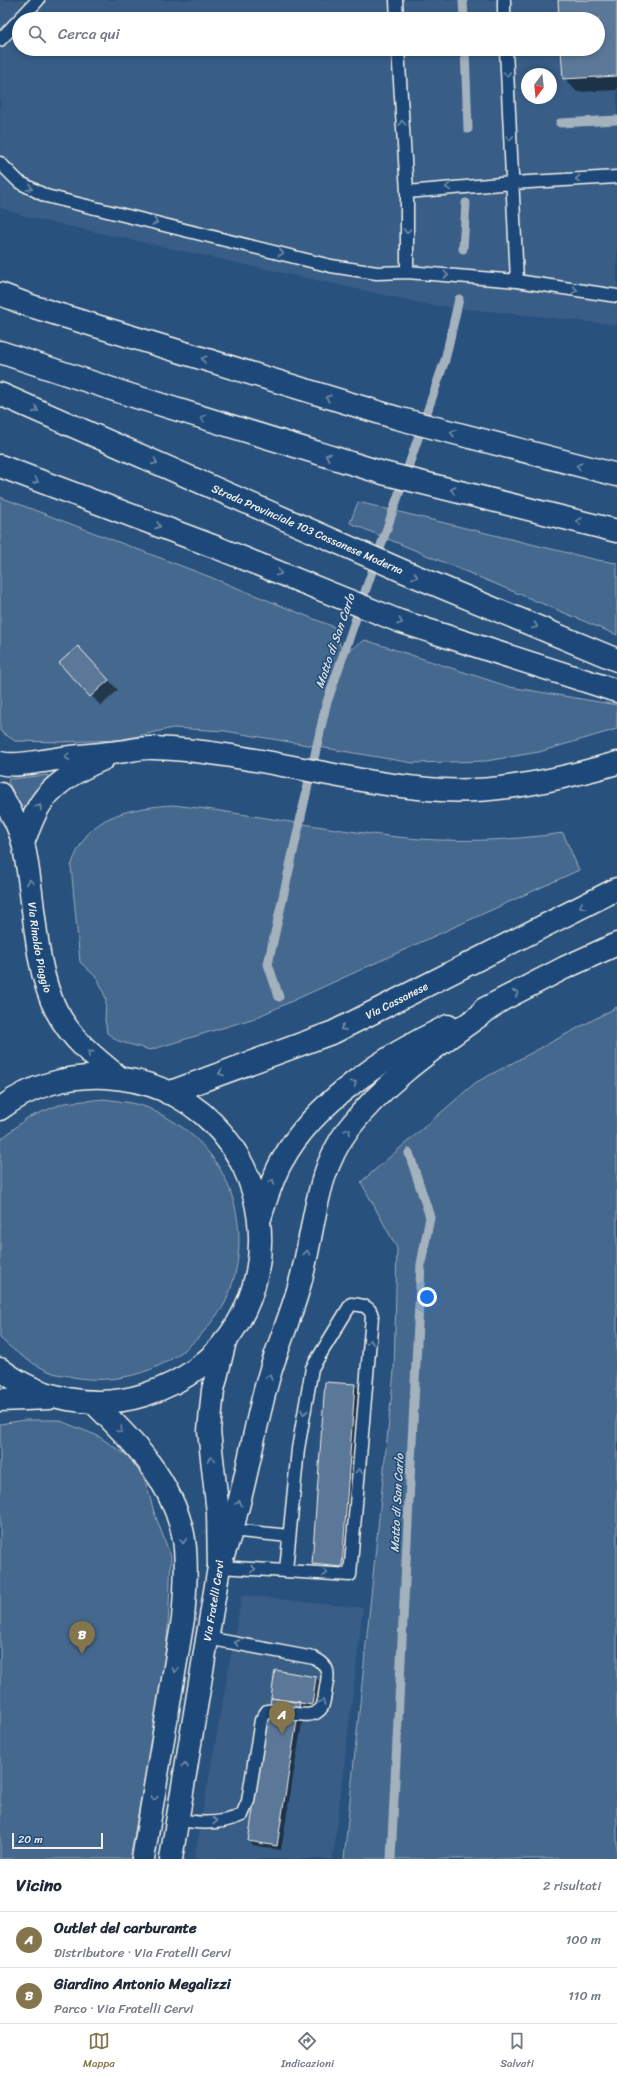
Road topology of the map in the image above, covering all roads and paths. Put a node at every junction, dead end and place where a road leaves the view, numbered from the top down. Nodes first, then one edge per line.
1 (38, 0) edge
2 (396, 0) edge
3 (504, 0) edge
4 (26, 12) edge
5 (397, 12) edge
6 (504, 12) edge
7 (12, 27) edge
8 (0, 40) edge
9 (398, 56) edge
10 (506, 56) edge
11 (0, 163) edge
12 (617, 177) edge
13 (512, 183) junction
14 (406, 192) junction
15 (408, 272) junction
16 (517, 281) junction
17 (0, 294) edge
18 (617, 296) edge
19 (0, 352) edge
20 (0, 394) edge
21 (0, 466) edge
22 (617, 475) edge
23 (617, 531) edge
24 (617, 660) edge
25 (617, 691) edge
26 (120, 752) junction
27 (617, 762) edge
28 (0, 763) edge
29 (0, 794) edge
30 (23, 842) junction
31 (617, 889) edge
32 (617, 944) edge
33 (497, 1003) junction
34 (120, 1078) junction
35 (168, 1093) junction
36 (0, 1109) edge
37 (260, 1219) junction
38 (226, 1341) junction
39 (0, 1369) edge
40 (60, 1398) junction
41 (0, 1400) edge
42 (93, 1402) junction
43 (231, 1530) junction
44 (289, 1536) junction
45 (219, 1567) junction
46 (286, 1570) junction
47 (207, 1638) junction
48 (176, 1819) junction
49 (143, 1859) edge
50 (171, 1859) edge

1 - 4 lane
2 - 5 lane
3 - 6 lane
7 - 8 lane
14 -> 9 lane
10 -> 13 lane
11 -> 15 lane
12 -> 13 lane
13 -> 14 lane
13 - 16 lane
14 -> 15 lane
15 -> 16 lane
16 -> 18 lane
22 -> 17 main road
23 -> 19 main road
20 -> 24 main road, Strada Provinciale 103 Cassanese Moderna
21 -> 25 main road
26 - 27 main road
26 -> 28 main road
30 -> 26 main road
29 - 30 main road, Via Rinaldo Piaggio
34 -> 30 main road, Via Rinaldo Piaggio
31 -> 35 main road, Via Cassanese
33 -> 32 main road
37 -> 33 main road
43 -> 33 main road
34 - 35 main road
34 - 36 main road
35 - 37 main road
37 - 38 main road
38 - 42 main road
45 -> 38 main road, Via Fratelli Cervi
39 - 40 main road
40 - 41 main road
40 - 42 main road
42 -> 49 main road
43 - 44 lane
43 - 45 main road
44 - 46 lane
46 -> 44 lane
45 -> 46 lane
45 - 47 main road, Via Fratelli Cervi
48 -> 47 main road, Via Fratelli Cervi
48 -> 47 lane
48 - 50 main road, Via Fratelli Cervi

